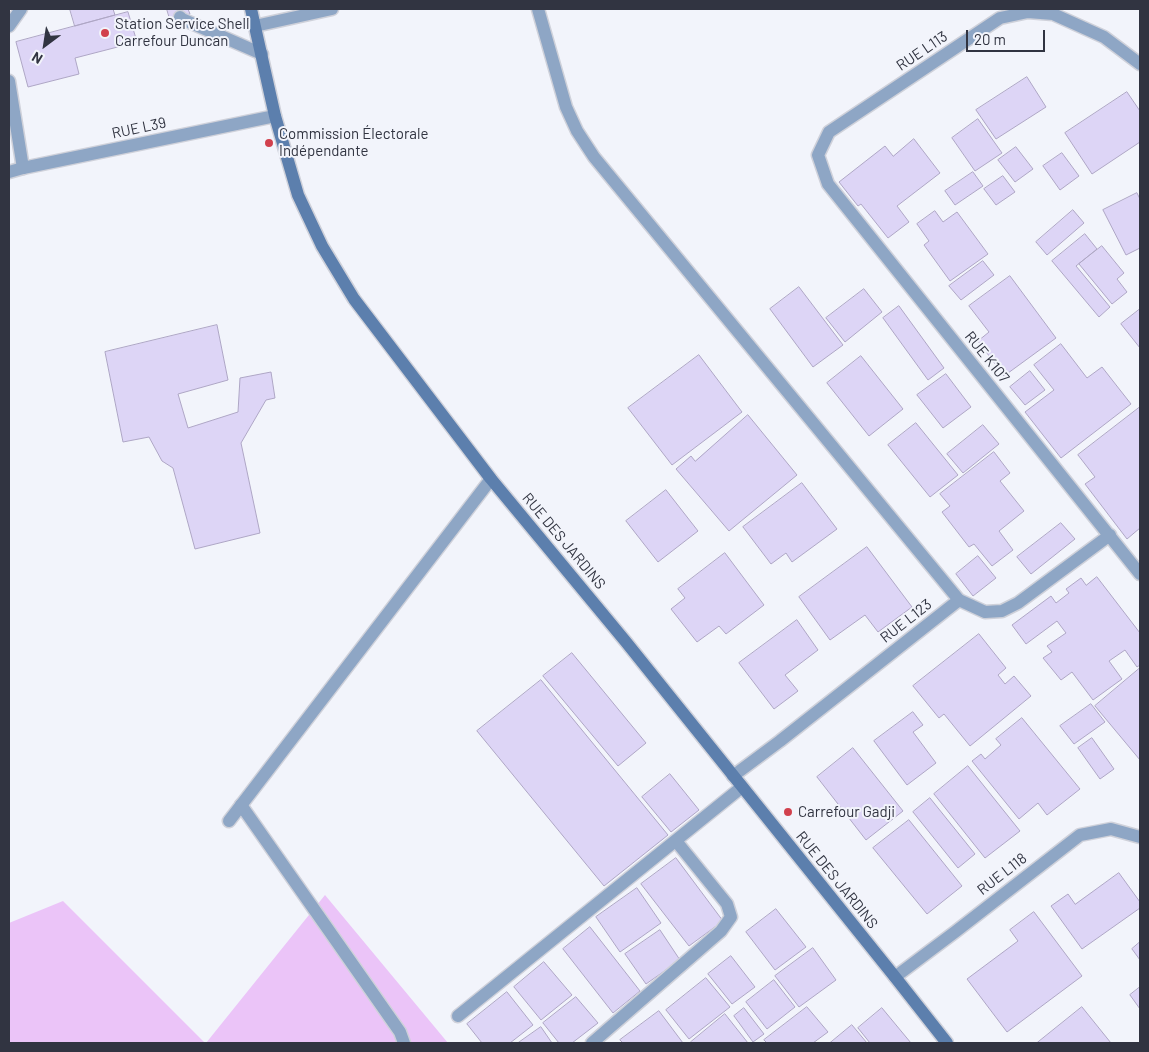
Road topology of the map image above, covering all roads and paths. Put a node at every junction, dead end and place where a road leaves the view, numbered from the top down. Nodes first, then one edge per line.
1 (21, 9) edge
2 (251, 9) edge
3 (332, 9) edge
4 (538, 9) edge
5 (180, 17) dead end
6 (9, 26) edge
7 (255, 26) junction
8 (262, 54) junction
9 (1140, 64) edge
10 (9, 81) edge
11 (275, 116) junction
12 (818, 155) joint
13 (23, 168) junction
14 (9, 172) edge
15 (491, 479) junction
16 (1110, 535) junction
17 (1140, 574) edge
18 (959, 600) junction
19 (733, 776) junction
20 (742, 788) junction
21 (241, 805) junction
22 (229, 820) dead end
23 (1140, 837) edge
24 (676, 842) junction
25 (895, 977) junction
26 (458, 1016) dead end
27 (404, 1043) edge
28 (592, 1043) edge
29 (947, 1043) edge

1 - 6 street
2 - 7 main road, RUE DES JARDINS
3 - 7 street
4 - 18 street
5 - 8 street
7 - 8 main road, RUE DES JARDINS
8 - 11 main road, RUE DES JARDINS
9 - 12 street, RUE L113
10 - 13 street
11 - 13 street, RUE L39
11 - 15 main road, RUE DES JARDINS
12 - 16 street, RUE K107
13 - 14 street, RUE L39
15 - 19 main road, RUE DES JARDINS
15 - 21 street
16 - 17 street, RUE K107
16 - 18 street
18 - 19 street, RUE L123
19 - 20 main road, RUE DES JARDINS
20 - 24 street
20 - 25 main road, RUE DES JARDINS
21 - 22 street
21 - 27 street
23 - 25 street, RUE L118
24 - 26 street
24 - 28 street
25 - 29 main road, RUE DES JARDINS

